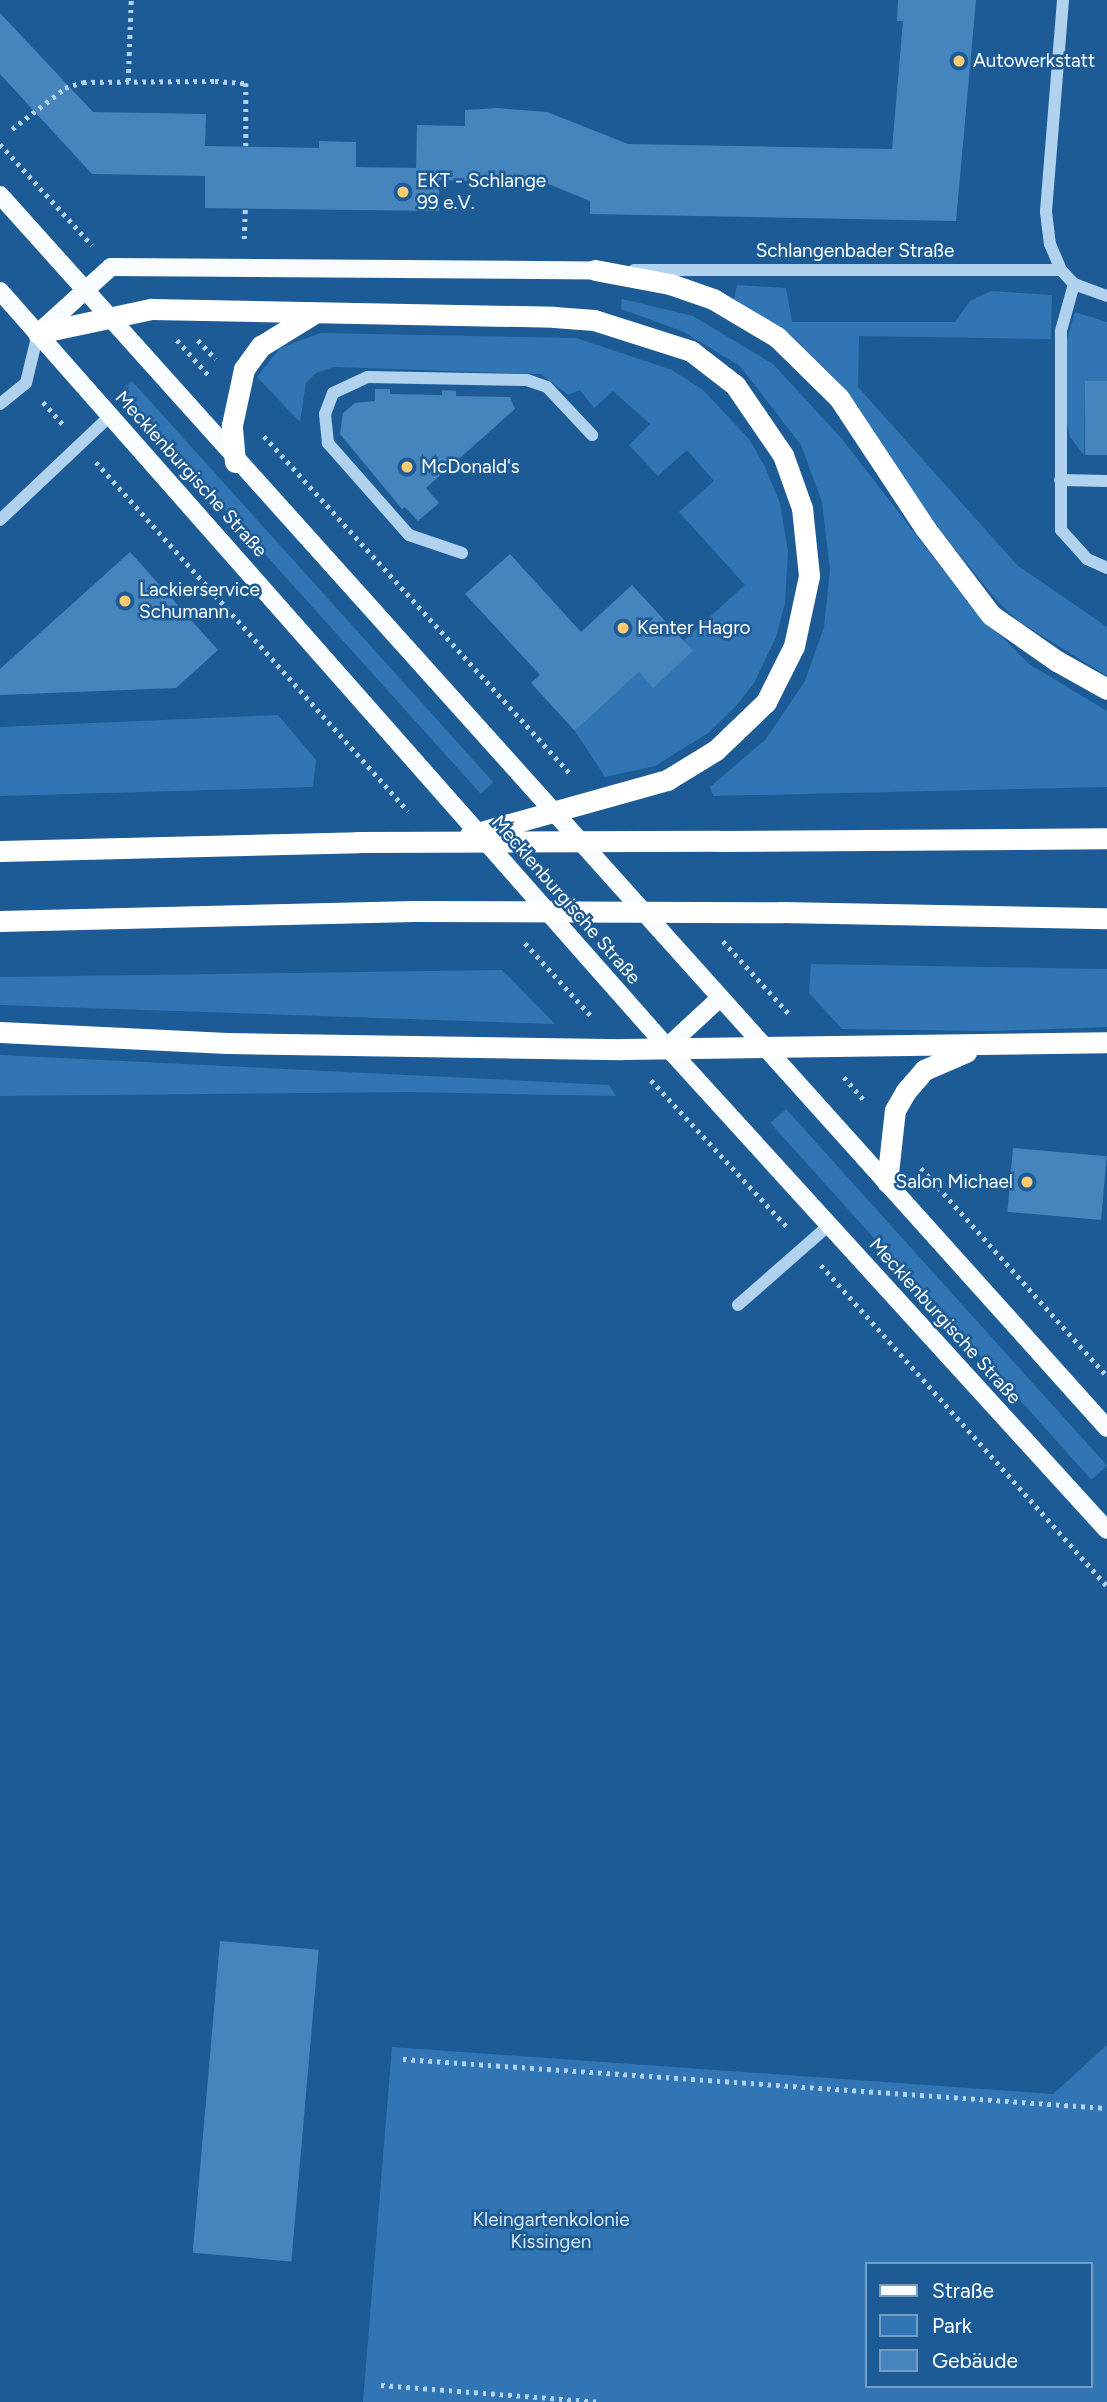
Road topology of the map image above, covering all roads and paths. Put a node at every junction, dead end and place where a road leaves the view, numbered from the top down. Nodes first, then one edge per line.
1 (131, 0) edge
2 (1063, 0) edge
3 (128, 81) junction
4 (12, 129) dead end
5 (0, 144) edge
6 (246, 147) dead end
7 (0, 195) edge
8 (72, 223) dead end
9 (595, 270) junction
10 (1061, 270) junction
11 (1074, 284) junction
12 (0, 290) edge
13 (85, 290) junction
14 (1107, 296) edge
15 (314, 313) junction
16 (110, 318) junction
17 (38, 333) junction
18 (195, 337) dead end
19 (219, 362) dead end
20 (26, 383) junction
21 (0, 404) edge
22 (111, 415) junction
23 (592, 435) dead end
24 (80, 443) junction
25 (285, 460) dead end
26 (235, 462) junction
27 (1060, 480) junction
28 (1107, 481) edge
29 (0, 520) edge
30 (462, 553) dead end
31 (1107, 568) edge
32 (1107, 689) edge
33 (580, 785) dead end
34 (411, 815) dead end
35 (1107, 838) edge
36 (441, 843) junction
37 (0, 851) edge
38 (1107, 918) edge
39 (0, 920) edge
40 (719, 937) dead end
41 (521, 939) dead end
42 (720, 998) junction
43 (586, 1011) dead end
44 (793, 1019) dead end
45 (0, 1032) edge
46 (1107, 1042) edge
47 (762, 1044) junction
48 (992, 1044) junction
49 (667, 1047) junction
50 (835, 1066) dead end
51 (857, 1079) dead end
52 (850, 1083) junction
53 (838, 1085) dead end
54 (870, 1108) dead end
55 (695, 1128) dead end
56 (887, 1182) junction
57 (940, 1191) dead end
58 (830, 1225) junction
59 (805, 1247) junction
60 (738, 1305) dead end
61 (1107, 1376) edge
62 (1107, 1428) edge
63 (1107, 1530) edge
64 (1107, 1586) edge
65 (403, 2059) dead end
66 (1107, 2108) edge
67 (381, 2385) dead end
68 (600, 2402) edge

1 - 3 path
2 - 10 street
3 - 4 path
3 - 6 path
5 - 8 path
7 - 13 main road
9 - 10 street, Schlangenbader Straße
9 - 13 main road
9 - 32 highway
10 - 11 street
11 - 14 street
11 - 27 street
12 - 17 main road, Mecklenburgische Straße
13 - 16 main road
13 - 17 main road
15 - 16 highway
15 - 26 highway
15 - 36 highway, bridge
16 - 17 highway
16 - 26 main road
17 - 20 street
17 - 22 main road, Mecklenburgische Straße
18 - 19 path
20 - 21 street
20 - 24 path
22 - 24 street
22 - 49 main road, Mecklenburgische Straße
23 - 30 street
24 - 29 street
24 - 34 path
25 - 33 path
26 - 42 main road
27 - 28 street
27 - 31 street
35 - 36 highway, bridge
36 - 37 highway, bridge
38 - 39 highway, bridge
40 - 44 path
41 - 43 path
42 - 47 main road
42 - 49 main road
45 - 49 highway
46 - 48 highway
47 - 48 highway
47 - 49 highway
47 - 56 main road
48 - 56 highway
49 - 58 main road, Mecklenburgische Straße
50 - 52 path
51 - 52 path
52 - 53 path
52 - 54 path
55 - 59 path
56 - 62 main road
57 - 61 path
58 - 59 street
58 - 63 main road, Mecklenburgische Straße
59 - 60 street
59 - 64 path
65 - 66 path
67 - 68 path

